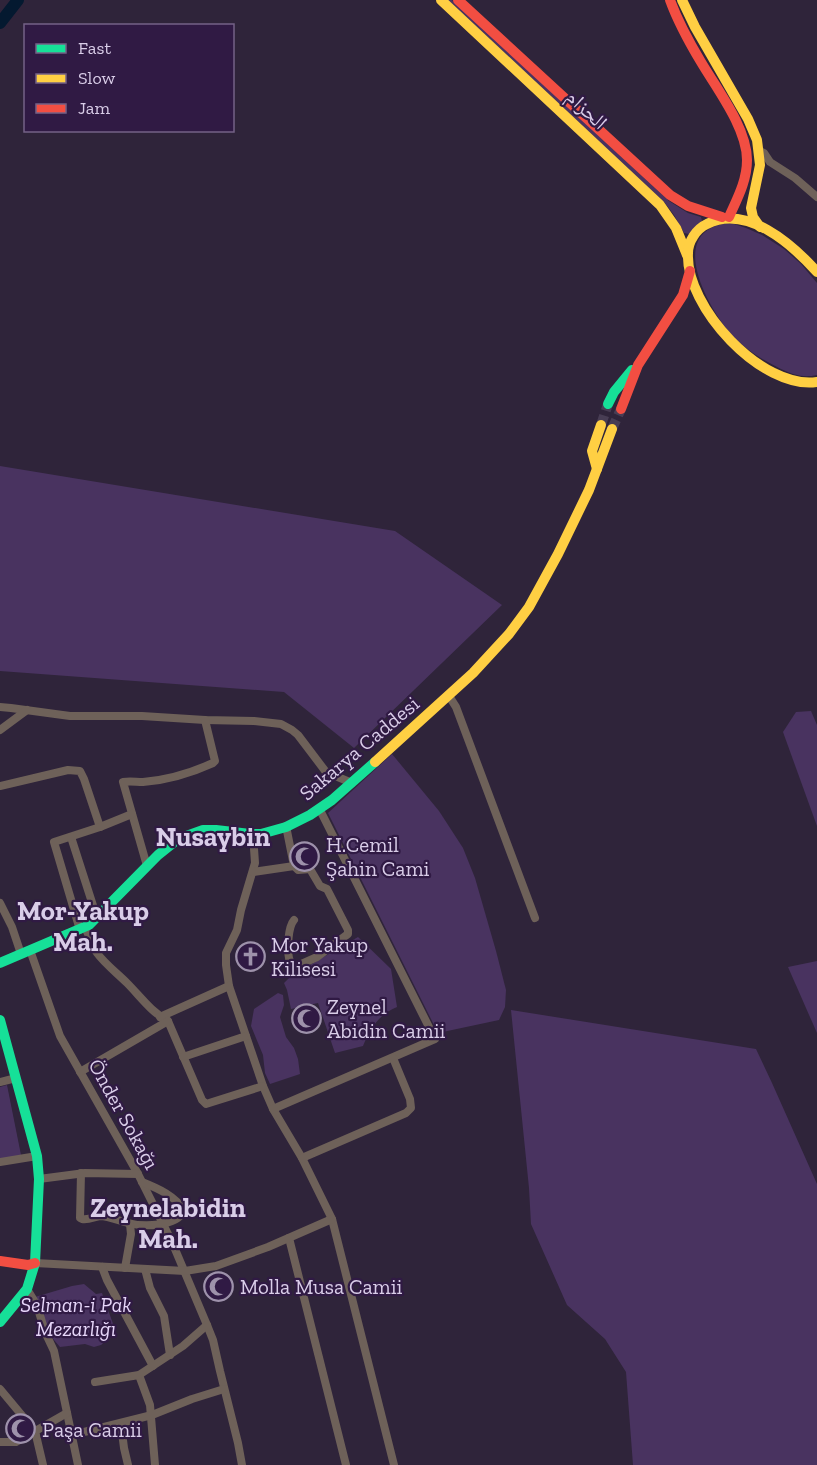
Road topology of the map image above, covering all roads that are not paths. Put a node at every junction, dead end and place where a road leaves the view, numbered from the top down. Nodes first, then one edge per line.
1 (441, 0) edge
2 (458, 0) edge
3 (670, 0) edge
4 (682, 0) edge
5 (760, 151) junction
6 (817, 197) edge
7 (726, 217) junction
8 (760, 227) junction
9 (689, 265) junction
10 (817, 272) edge
11 (679, 303) junction
12 (708, 312) junction
13 (643, 358) junction
14 (817, 382) edge
15 (608, 404) tunnel mouth
16 (621, 409) tunnel mouth
17 (601, 425) tunnel mouth
18 (612, 429) tunnel mouth
19 (597, 470) junction
20 (449, 696) junction
21 (0, 707) edge
22 (27, 710) junction
23 (205, 720) junction
24 (0, 730) edge
25 (352, 783) junction
26 (0, 786) edge
27 (320, 810) junction
28 (132, 814) junction
29 (286, 826) junction
30 (100, 827) junction
31 (253, 834) junction
32 (71, 837) junction
33 (147, 866) junction
34 (294, 866) junction
35 (252, 872) junction
36 (0, 903) edge
37 (97, 918) junction
38 (536, 918) dead end
39 (294, 920) dead end
40 (82, 929) junction
41 (26, 952) junction
42 (0, 963) edge
43 (229, 986) junction
44 (164, 1019) junction
45 (0, 1020) edge
46 (246, 1036) junction
47 (183, 1057) junction
48 (393, 1058) junction
49 (80, 1072) junction
50 (16, 1078) junction
51 (0, 1082) edge
52 (263, 1086) junction
53 (273, 1109) junction
54 (37, 1156) junction
55 (302, 1158) junction
56 (0, 1162) edge
57 (81, 1173) junction
58 (138, 1174) junction
59 (39, 1179) junction
60 (142, 1182) junction
61 (332, 1219) junction
62 (130, 1224) junction
63 (163, 1224) junction
64 (289, 1238) junction
65 (0, 1261) edge
66 (35, 1263) junction
67 (102, 1267) junction
68 (125, 1268) junction
69 (145, 1269) junction
70 (185, 1271) junction
71 (27, 1289) junction
72 (0, 1322) edge
73 (207, 1325) junction
74 (170, 1355) junction
75 (153, 1366) junction
76 (139, 1375) junction
77 (95, 1382) dead end
78 (0, 1389) edge
79 (224, 1389) junction
80 (67, 1413) junction
81 (152, 1415) junction
82 (121, 1424) junction
83 (35, 1431) junction
84 (72, 1435) junction
85 (0, 1442) edge
86 (43, 1465) edge
87 (78, 1465) edge
88 (128, 1465) edge
89 (155, 1465) edge
90 (239, 1465) edge
91 (346, 1465) edge
92 (394, 1465) edge

1 - 9 street, الحزام
2 - 7 street, الحزام
3 - 7 street
4 - 5 street
5 - 6 street
5 - 8 street
7 - 8 street, الحزام
7 - 9 street
8 - 10 street, الحزام
9 - 11 street
9 - 12 street, الحزام
11 - 12 street
11 - 13 street
12 - 14 street, الحزام
13 - 15 street
13 - 16 street
17 - 19 street
18 - 19 street, Sakarya Caddesi
19 - 20 street, Sakarya Caddesi
20 - 25 street, Sakarya Caddesi
20 - 38 street
21 - 22 street
22 - 23 street
22 - 24 street
23 - 25 street
23 - 28 street
25 - 27 street, Sakarya Caddesi
26 - 30 street
27 - 29 street, Sakarya Caddesi
27 - 48 street
28 - 30 street
28 - 33 street
29 - 31 street, Sakarya Caddesi
29 - 34 street
30 - 32 street
31 - 33 street, Sakarya Caddesi
31 - 35 street
32 - 37 street
32 - 40 street
33 - 37 street, Sakarya Caddesi
34 - 35 street
34 - 39 street
35 - 43 street
36 - 41 street, Önder Sokağı
37 - 40 street, Sakarya Caddesi
40 - 41 street, Sakarya Caddesi
40 - 44 street
41 - 42 street, Sakarya Caddesi
41 - 49 street, Önder Sokağı
43 - 44 street
43 - 46 street
44 - 47 street
44 - 49 street
45 - 50 street
46 - 47 street
46 - 52 street
47 - 52 street
48 - 53 street
48 - 55 street
49 - 58 street, Önder Sokağı
50 - 51 street
50 - 54 street
52 - 53 street
53 - 55 street
54 - 56 street
54 - 59 street
55 - 61 street
57 - 58 street
57 - 59 street
57 - 62 street
58 - 60 street, Önder Sokağı
59 - 66 street
60 - 63 street, Önder Sokağı
60 - 63 street
61 - 64 street
61 - 92 street
62 - 63 street
62 - 68 street
63 - 70 street, Önder Sokağı
64 - 70 street
64 - 91 street
65 - 66 street
66 - 67 street
66 - 71 street
67 - 68 street
67 - 75 street
68 - 69 street
69 - 70 street
69 - 74 street
70 - 73 street, Önder Sokağı
71 - 72 street
71 - 80 street
73 - 74 street
73 - 79 street, Önder Sokağı
74 - 75 street
75 - 76 street
76 - 77 street
76 - 81 street
78 - 83 street
79 - 81 street
79 - 90 street, Önder Sokağı
80 - 83 street
80 - 84 street
81 - 82 street
81 - 89 street
82 - 84 street
82 - 88 street
83 - 85 street
83 - 86 street
84 - 87 street

